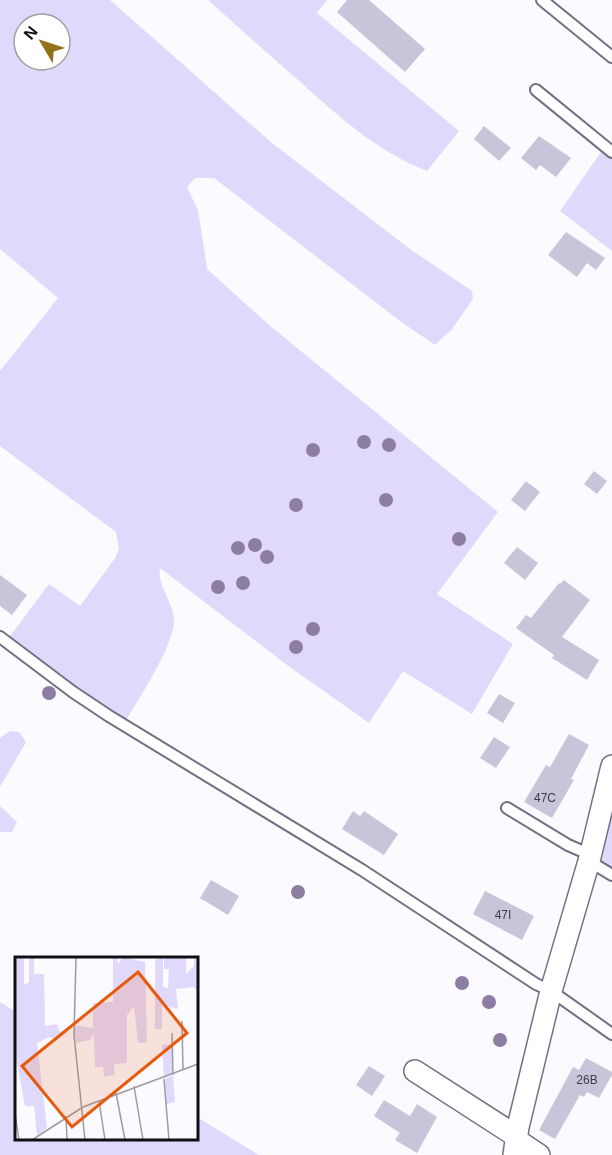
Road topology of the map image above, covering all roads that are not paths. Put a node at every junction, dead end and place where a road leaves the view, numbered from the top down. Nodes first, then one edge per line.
1 (542, 0) edge
2 (612, 57) edge
3 (536, 90) dead end
4 (612, 152) edge
5 (0, 637) edge
6 (612, 766) edge
7 (507, 808) dead end
8 (590, 858) junction
9 (612, 875) edge
10 (551, 992) junction
11 (612, 1034) edge
12 (415, 1071) dead end
13 (515, 1143) edge
14 (539, 1155) edge

1 - 2 lane
3 - 4 lane
5 - 10 lane
6 - 8 street
7 - 8 lane
8 - 9 lane
8 - 10 street
10 - 11 lane
10 - 13 street
12 - 13 street
13 - 14 street

